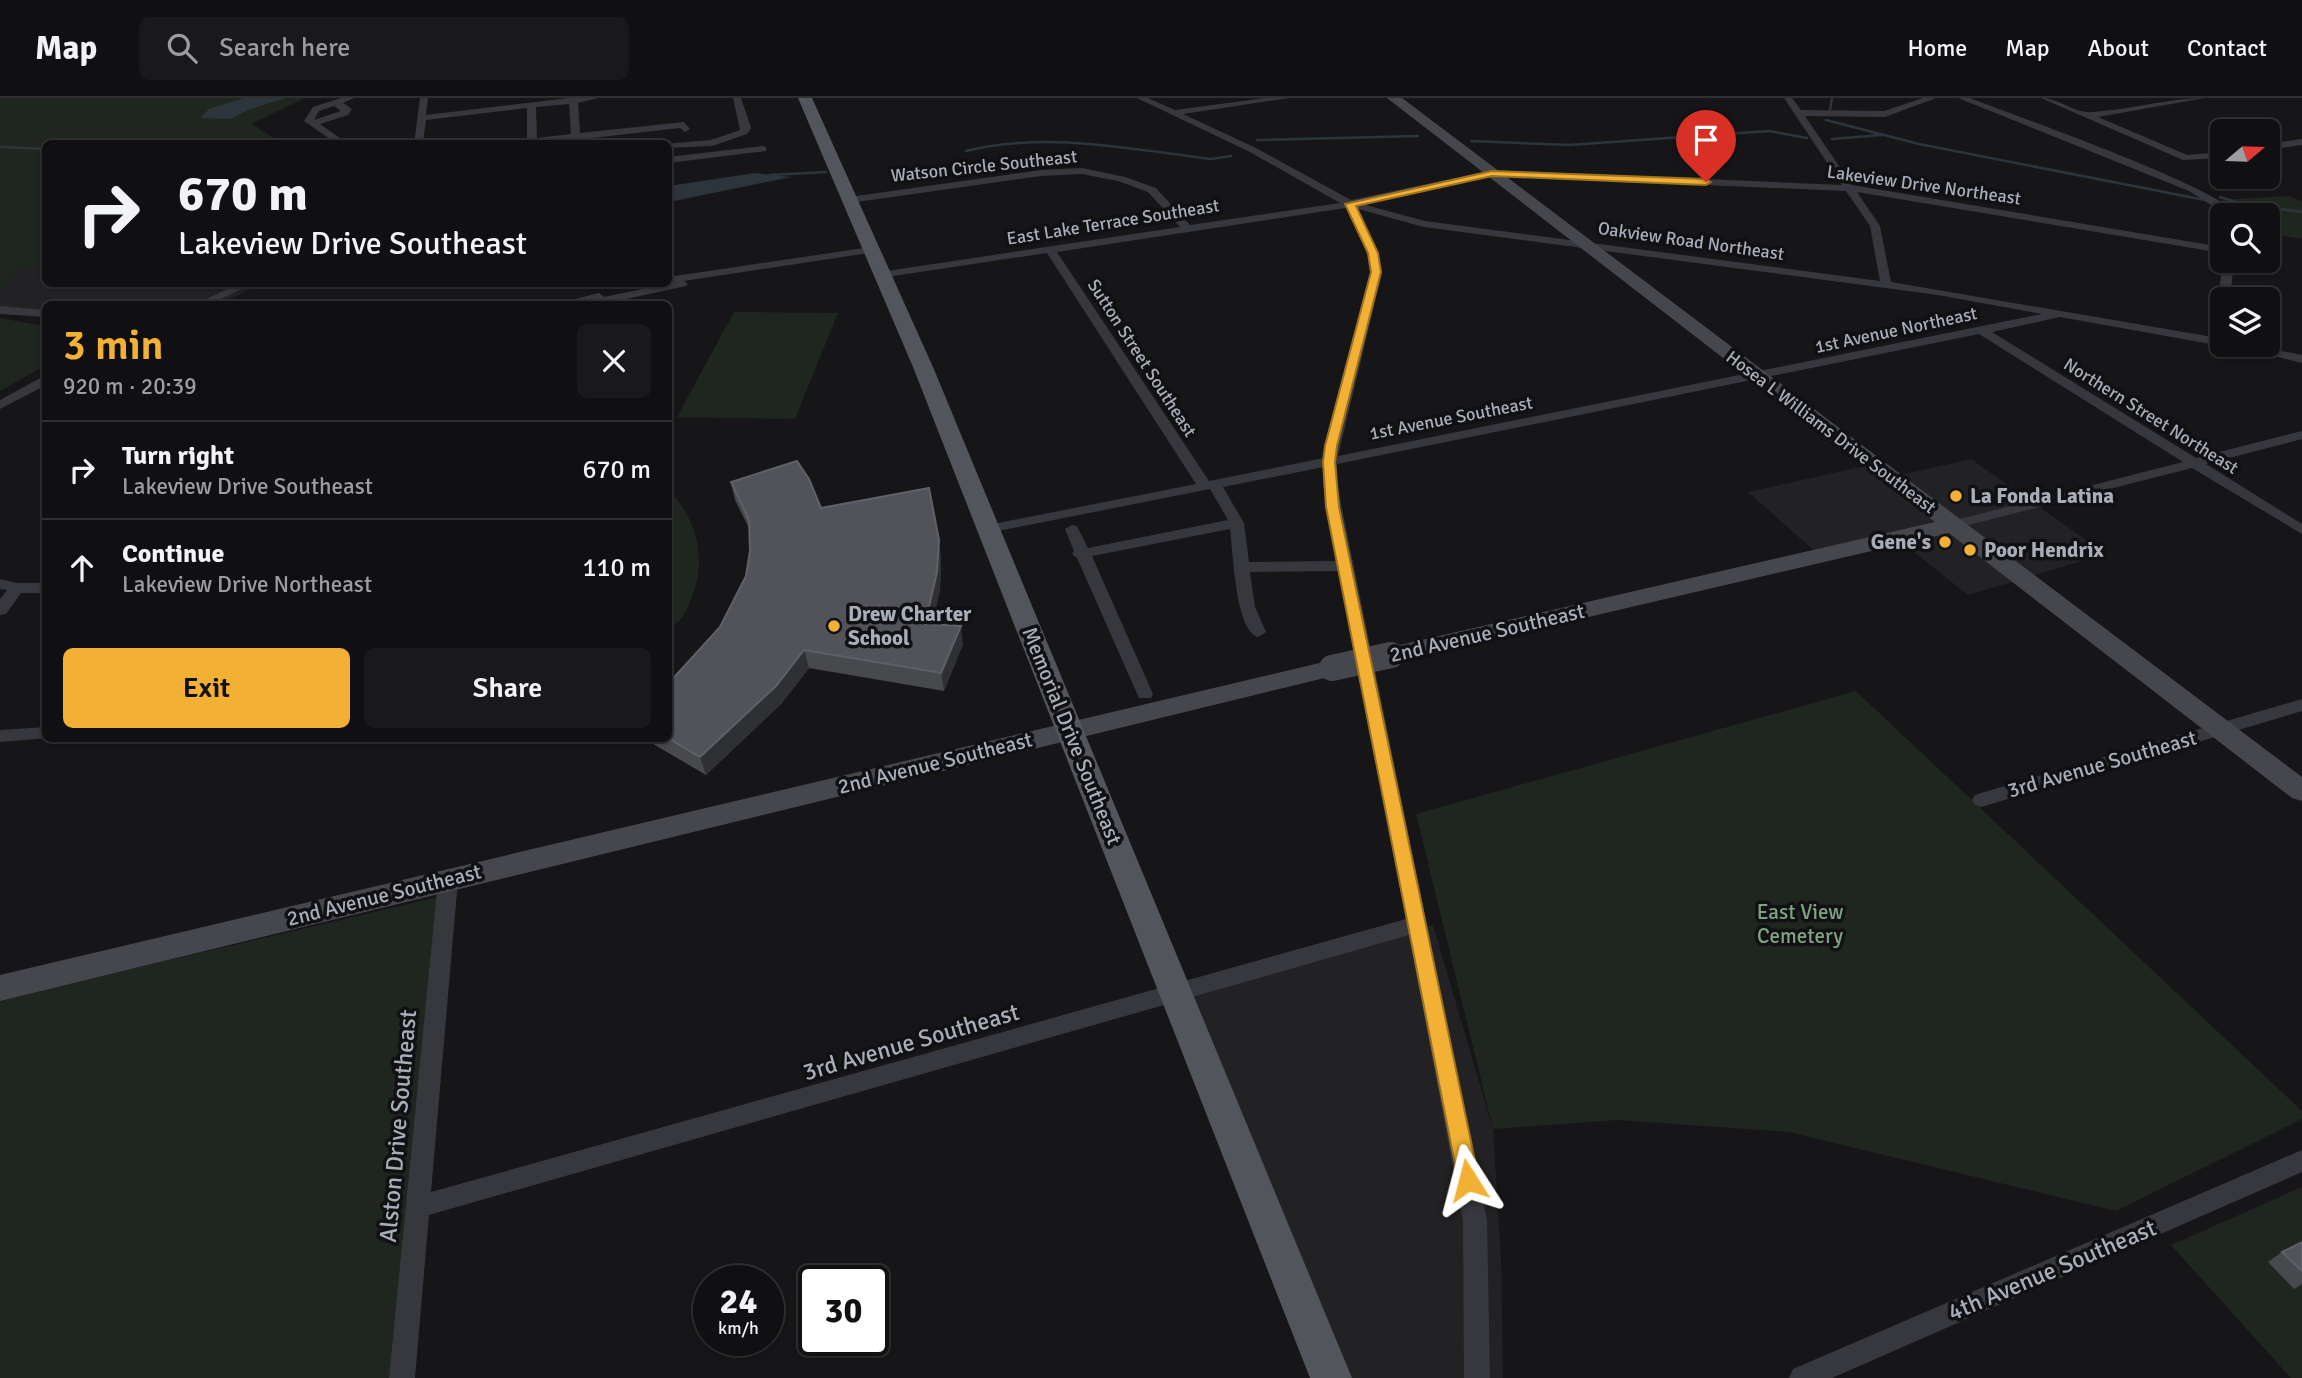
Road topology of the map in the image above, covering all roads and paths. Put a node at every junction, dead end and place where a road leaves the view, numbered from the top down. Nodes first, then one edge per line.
1 (351, 98) edge
2 (424, 98) edge
3 (481, 98) edge
4 (594, 98) edge
5 (737, 98) edge
6 (805, 98) edge
7 (1141, 98) edge
8 (1160, 98) edge
9 (1285, 98) edge
10 (1394, 98) edge
11 (1788, 98) edge
12 (1932, 98) edge
13 (1962, 98) edge
14 (2045, 98) edge
15 (2201, 98) edge
16 (573, 99) edge
17 (531, 105) junction
18 (480, 111) junction
19 (1177, 112) junction
20 (1801, 114) junction
21 (2087, 116) junction
22 (421, 118) junction
23 (685, 129) dead end
24 (578, 136) junction
25 (338, 140) edge
26 (418, 140) edge
27 (532, 140) edge
28 (541, 140) edge
29 (2302, 142) edge
30 (672, 145) edge
31 (2280, 145) edge
32 (763, 149) dead end
33 (2210, 156) edge
34 (672, 160) edge
35 (1492, 173) junction
36 (1850, 188) junction
37 (849, 200) junction
38 (2219, 203) edge
39 (1350, 204) junction
40 (1388, 215) junction
41 (1359, 223) junction
42 (1187, 228) junction
43 (1584, 244) junction
44 (2210, 248) edge
45 (1050, 249) junction
46 (871, 250) junction
47 (726, 272) junction
48 (880, 275) junction
49 (672, 279) edge
50 (1886, 280) junction
51 (672, 285) edge
52 (239, 287) edge
53 (639, 287) edge
54 (662, 287) edge
55 (209, 301) edge
56 (575, 301) edge
57 (602, 301) edge
58 (2062, 308) junction
59 (0, 310) edge
60 (42, 314) edge
61 (1982, 331) junction
62 (2210, 335) edge
63 (2280, 344) edge
64 (2302, 349) edge
65 (2280, 354) edge
66 (2302, 359) edge
67 (1758, 376) junction
68 (42, 381) edge
69 (0, 405) edge
70 (2302, 435) edge
71 (2190, 461) junction
72 (1329, 462) junction
73 (1209, 485) junction
74 (1237, 523) junction
75 (1953, 525) junction
76 (988, 529) junction
77 (1072, 529) dead end
78 (2302, 530) edge
79 (1080, 554) junction
80 (1345, 566) junction
81 (1242, 567) junction
82 (0, 584) edge
83 (17, 588) junction
84 (42, 588) edge
85 (0, 610) edge
86 (1258, 632) dead end
87 (1145, 694) dead end
88 (2302, 705) edge
89 (1069, 730) junction
90 (2222, 730) junction
91 (42, 733) edge
92 (0, 736) edge
93 (2302, 791) edge
94 (1982, 800) dead end
95 (448, 880) junction
96 (1418, 923) junction
97 (0, 988) edge
98 (1177, 993) junction
99 (2302, 1161) edge
100 (417, 1208) junction
101 (402, 1378) edge
102 (1331, 1378) edge
103 (1477, 1378) edge
104 (1802, 1378) edge

1 - 25 street
2 - 22 street
3 - 18 street
4 - 16 street
5 - 30 street
6 - 37 main road, Memorial Drive Southeast
7 - 19 street
8 - 19 street
9 - 19 street
10 - 35 street, Hosea L Williams Drive Southeast
11 - 20 street
12 - 20 street
13 - 38 street
14 - 21 street
15 - 21 street
16 - 17 street
16 - 24 street
17 - 18 street
17 - 27 street
18 - 22 street
19 - 39 street
20 - 36 street
21 - 33 street
22 - 26 street
23 - 24 street
24 - 28 street
29 - 31 street
32 - 34 street
35 - 36 street, Lakeview Drive Northeast
35 - 39 street, Lakeview Drive Northeast
35 - 43 street, Hosea L Williams Drive Southeast
36 - 44 street, Lakeview Drive Northeast
36 - 50 street
37 - 42 street, Watson Circle Southeast
37 - 46 main road, Memorial Drive Southeast
39 - 40 street, Oakview Road Northeast
39 - 41 street
39 - 42 street, East Lake Terrace Southeast
40 - 41 street
40 - 43 street, Oakview Road Northeast
41 - 72 street
42 - 45 street, East Lake Terrace Southeast
43 - 50 street, Oakview Road Northeast
43 - 67 street, Hosea L Williams Drive Southeast
45 - 48 street, East Lake Terrace Southeast
45 - 73 street, Sutton Street Southeast
46 - 47 street
46 - 48 main road, Memorial Drive Southeast
47 - 49 street
47 - 51 street
48 - 76 main road, Memorial Drive Southeast
50 - 58 street, Oakview Road Northeast
52 - 55 street
53 - 56 street
54 - 57 street
58 - 61 street, 1st Avenue Northeast
58 - 62 street, Oakview Road Northeast
59 - 60 street
61 - 67 street, 1st Avenue Northeast
61 - 71 street, Northern Street Northeast
63 - 64 street
65 - 66 street
67 - 72 street, 1st Avenue Southeast
67 - 75 street, Hosea L Williams Drive Southeast
68 - 69 street
70 - 71 street
71 - 75 street
71 - 78 street, Northern Street Northeast
72 - 73 street, 1st Avenue Southeast
72 - 80 street
73 - 74 street, Sutton Street Southeast
73 - 76 street, 1st Avenue Southeast
74 - 79 street
74 - 81 street
75 - 89 street, 2nd Avenue Southeast, bridge
75 - 90 street, Hosea L Williams Drive Southeast
76 - 89 main road, Memorial Drive Southeast
77 - 79 street
79 - 87 street
80 - 81 street
80 - 96 street
81 - 86 street
82 - 83 street
83 - 84 street
83 - 85 street
88 - 90 street, 3rd Avenue Southeast
89 - 95 street, 2nd Avenue Southeast
89 - 98 main road, Memorial Drive Southeast
90 - 93 street, Hosea L Williams Drive Southeast
90 - 94 street, 3rd Avenue Southeast
91 - 92 street
95 - 97 street, 2nd Avenue Southeast
95 - 100 street, Alston Drive Southeast
96 - 98 street, 3rd Avenue Southeast
96 - 103 street
98 - 100 street, 3rd Avenue Southeast
98 - 102 main road, Memorial Drive Southeast
99 - 104 street, 4th Avenue Southeast
100 - 101 street, Alston Drive Southeast

